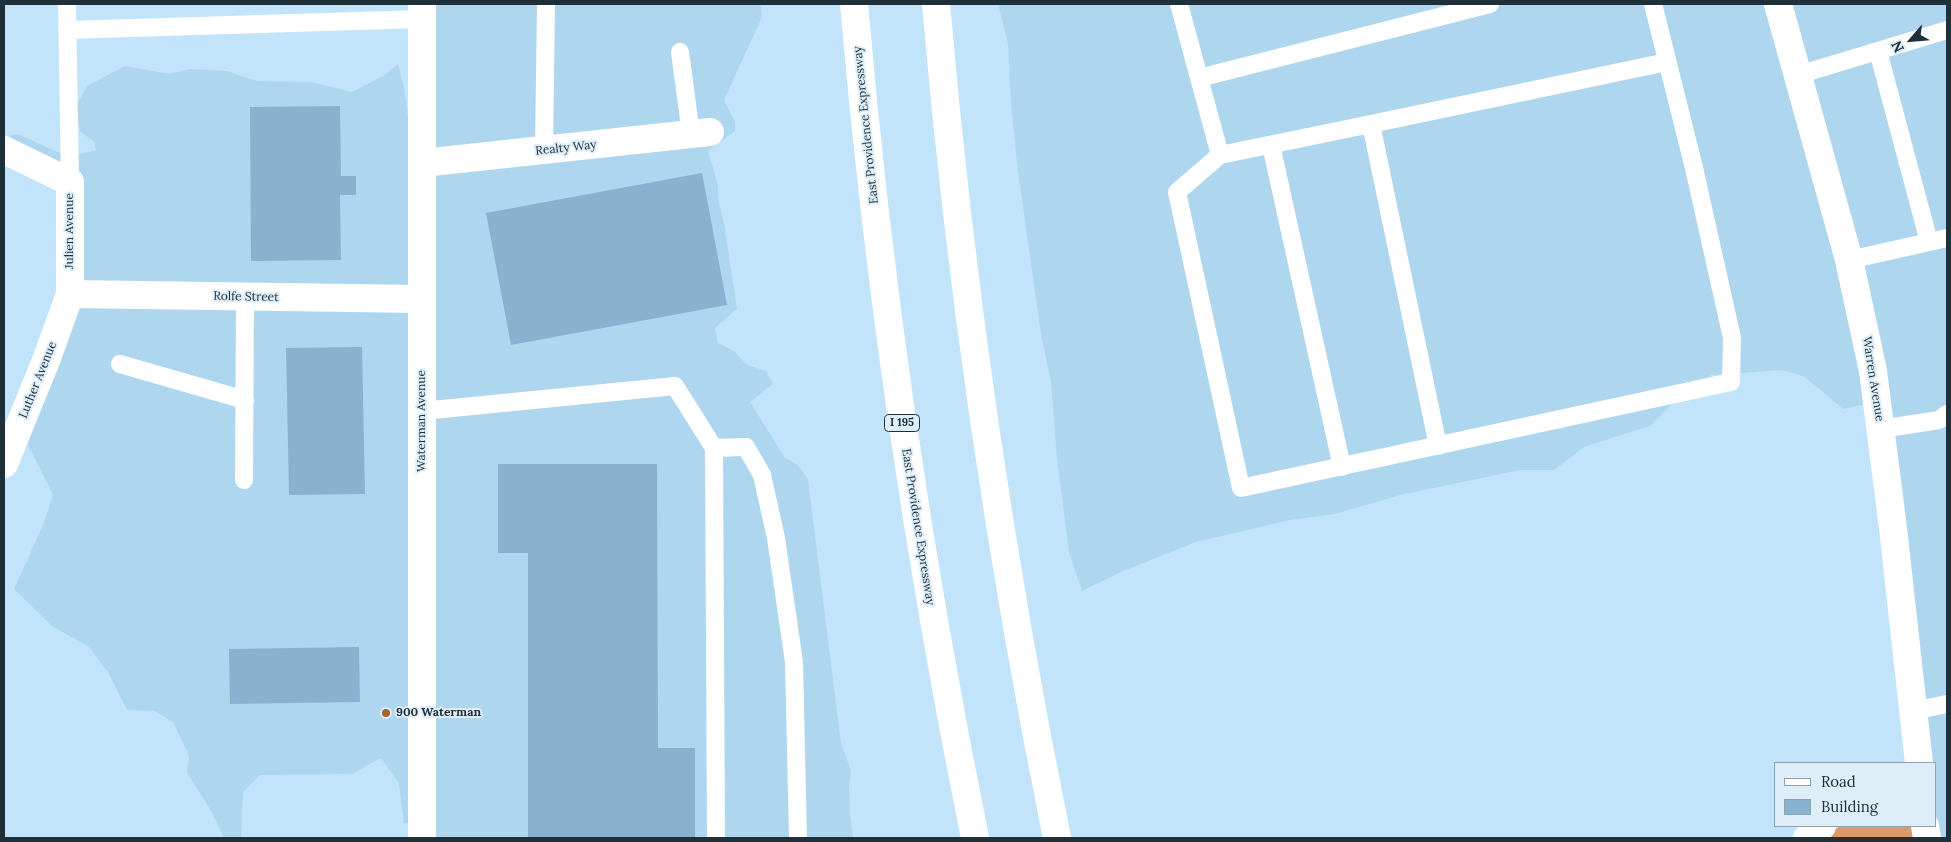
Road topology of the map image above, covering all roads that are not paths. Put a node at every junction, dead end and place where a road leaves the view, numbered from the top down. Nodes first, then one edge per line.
1 (66, 4) edge
2 (546, 4) edge
3 (854, 4) edge
4 (936, 4) edge
5 (1179, 4) edge
6 (1490, 4) edge
7 (1652, 4) edge
8 (1778, 4) edge
9 (422, 11) edge
10 (67, 30) junction
11 (1947, 30) edge
12 (1878, 51) junction
13 (680, 52) dead end
14 (1668, 62) junction
15 (1798, 75) junction
16 (1199, 78) junction
17 (1371, 124) junction
18 (701, 133) joint
19 (1270, 145) junction
20 (4, 150) edge
21 (544, 150) junction
22 (1220, 155) junction
23 (422, 163) junction
24 (70, 182) junction
25 (1947, 238) edge
26 (1929, 242) junction
27 (1849, 260) junction
28 (70, 294) junction
29 (245, 297) junction
30 (422, 299) junction
31 (120, 364) dead end
32 (245, 400) junction
33 (422, 411) junction
34 (1947, 414) edge
35 (1881, 429) junction
36 (1438, 446) junction
37 (714, 448) junction
38 (6, 457) edge
39 (1342, 467) junction
40 (244, 480) dead end
41 (1947, 704) edge
42 (1913, 711) junction
43 (1919, 762) edge
44 (1821, 827) edge
45 (422, 838) edge
46 (716, 838) edge
47 (798, 838) edge
48 (975, 838) edge
49 (1057, 838) edge
50 (1807, 838) edge

1 - 10 lane
2 - 21 lane
3 - 48 main road, East Providence Expressway / I 195
4 - 49 main road
5 - 16 lane
6 - 16 lane
7 - 14 lane
8 - 15 main road, Warren Avenue
9 - 10 lane
9 - 23 main road, Waterman Avenue
10 - 24 lane
11 - 12 lane
12 - 15 lane
12 - 26 lane
13 - 18 lane
14 - 17 lane
14 - 36 lane
15 - 27 main road, Warren Avenue
16 - 22 lane
17 - 19 lane
17 - 36 lane
18 - 21 main road, Realty Way
19 - 22 lane
19 - 39 lane
20 - 24 main road, Julien Avenue
21 - 23 main road, Realty Way
22 - 39 lane
23 - 30 main road, Waterman Avenue
24 - 28 main road, Julien Avenue
25 - 26 lane
26 - 27 lane
27 - 35 main road, Warren Avenue
28 - 29 main road, Rolfe Street
28 - 38 main road, Luther Avenue
29 - 30 main road, Rolfe Street
29 - 32 lane
30 - 33 main road, Waterman Avenue
31 - 32 lane
32 - 40 lane
33 - 37 lane
33 - 45 main road, Waterman Avenue
34 - 35 lane
35 - 42 main road, Warren Avenue
36 - 39 lane
37 - 46 lane
37 - 47 lane
41 - 42 lane
42 - 43 main road, Warren Avenue
44 - 50 main road

